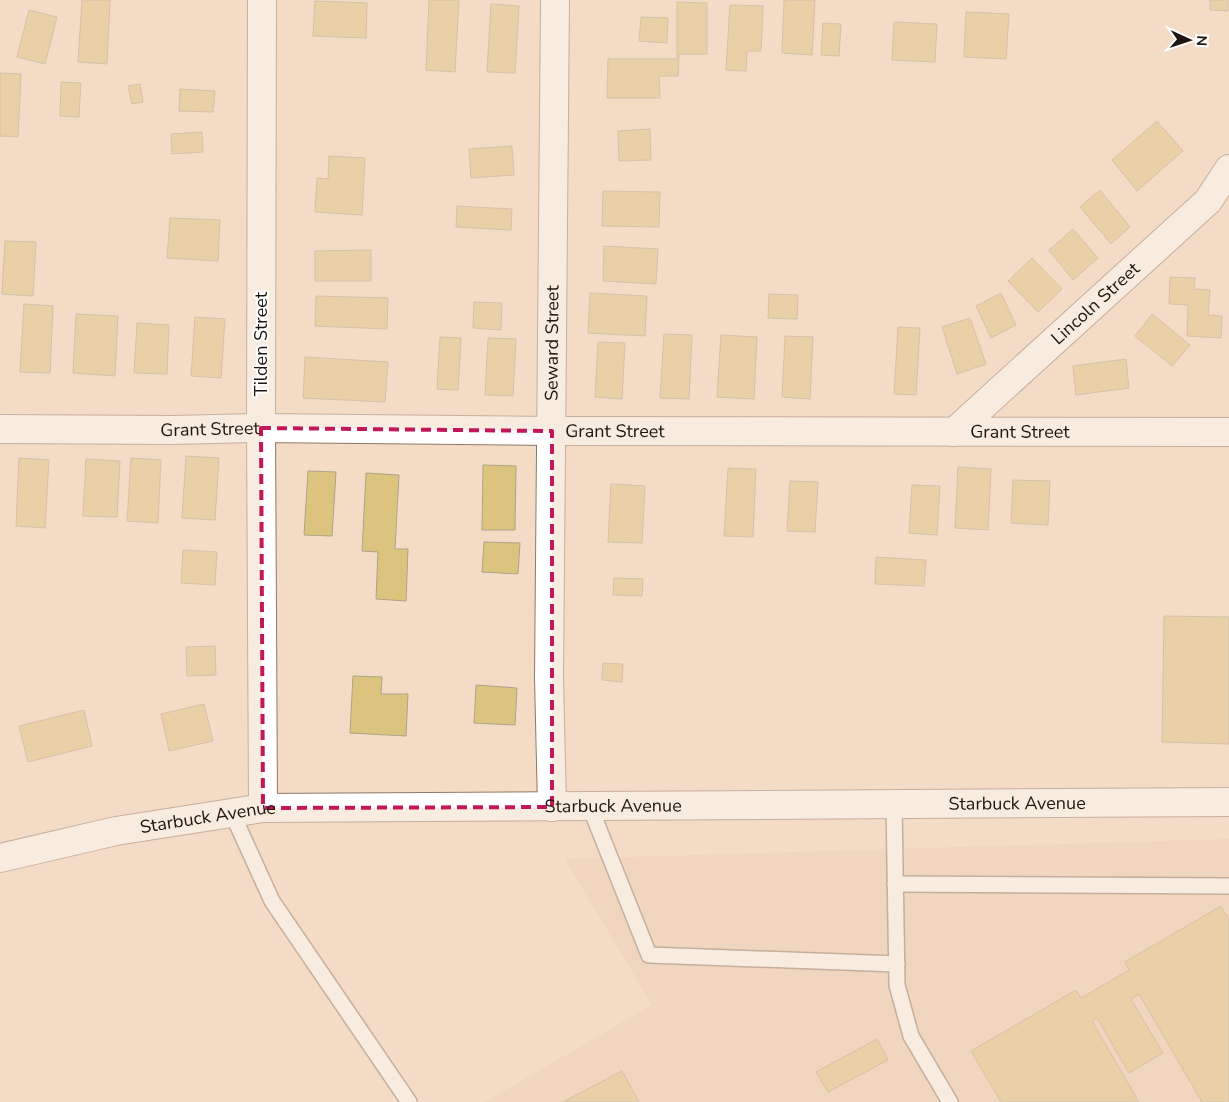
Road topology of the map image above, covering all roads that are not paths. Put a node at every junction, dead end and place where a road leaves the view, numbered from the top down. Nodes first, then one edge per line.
1 (262, 0) edge
2 (555, 0) edge
3 (1229, 169) edge
4 (261, 428) junction
5 (0, 429) edge
6 (552, 431) junction
7 (954, 432) junction
8 (1229, 432) edge
9 (1229, 802) edge
10 (894, 804) junction
11 (552, 807) junction
12 (590, 807) junction
13 (263, 808) junction
14 (232, 813) junction
15 (0, 858) edge
16 (895, 884) junction
17 (1229, 886) edge
18 (897, 964) junction
19 (409, 1102) edge
20 (950, 1102) edge

1 - 4 street, Tilden Street
2 - 6 street, Seward Street
3 - 7 street, Lincoln Street
4 - 5 street, Grant Street
4 - 6 street, Grant Street
4 - 13 street, Tilden Street
6 - 7 street, Grant Street
6 - 11 street, Seward Street
7 - 8 street, Grant Street
9 - 10 street, Starbuck Avenue
10 - 12 street, Starbuck Avenue
10 - 16 lane
11 - 12 street, Starbuck Avenue
11 - 13 street, Starbuck Avenue
12 - 18 lane
13 - 14 street, Starbuck Avenue
14 - 15 street, Starbuck Avenue
14 - 19 lane
16 - 17 lane
16 - 18 lane
18 - 20 lane

